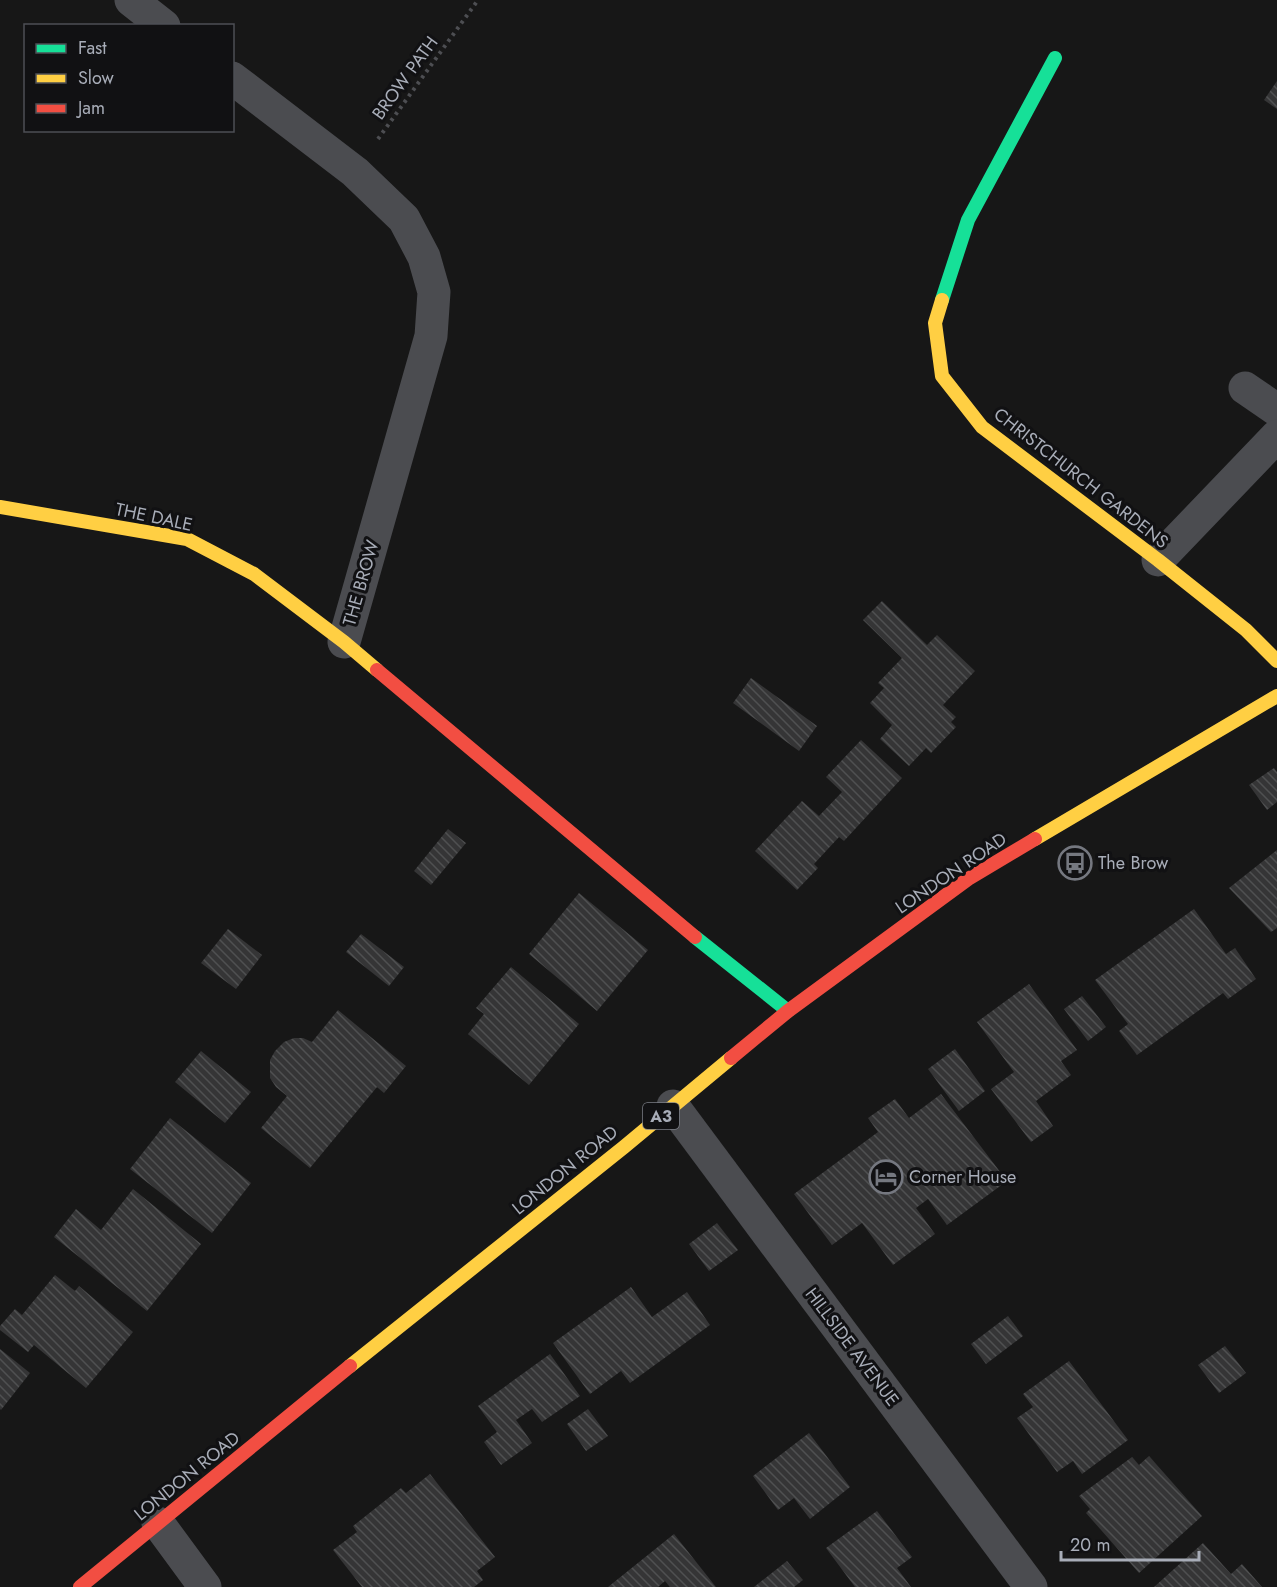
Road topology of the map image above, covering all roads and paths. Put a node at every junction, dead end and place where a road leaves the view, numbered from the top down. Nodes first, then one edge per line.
1 (131, 0) edge
2 (478, 0) edge
3 (161, 24) edge
4 (1055, 57) dead end
5 (234, 80) edge
6 (355, 172) junction
7 (1245, 388) dead end
8 (1277, 410) edge
9 (1277, 436) edge
10 (0, 507) edge
11 (1158, 560) junction
12 (344, 642) junction
13 (1277, 661) edge
14 (1277, 696) edge
15 (788, 1011) junction
16 (673, 1106) junction
17 (159, 1523) junction
18 (80, 1587) edge
19 (205, 1587) edge
20 (1031, 1587) edge

1 - 3 street
2 - 6 path, BROW PATH
4 - 11 street, CHRISTCHURCH GARDENS
5 - 6 street, THE BROW
6 - 12 street, THE BROW
7 - 8 street
9 - 11 street
10 - 12 street, THE DALE
11 - 13 street, CHRISTCHURCH GARDENS
12 - 15 street, THE BROW
14 - 15 street, LONDON ROAD / A3
15 - 16 street, LONDON ROAD / A3
16 - 17 street, LONDON ROAD / A3
16 - 20 street, HILLSIDE AVENUE
17 - 18 street, LONDON ROAD / A3
17 - 19 street

